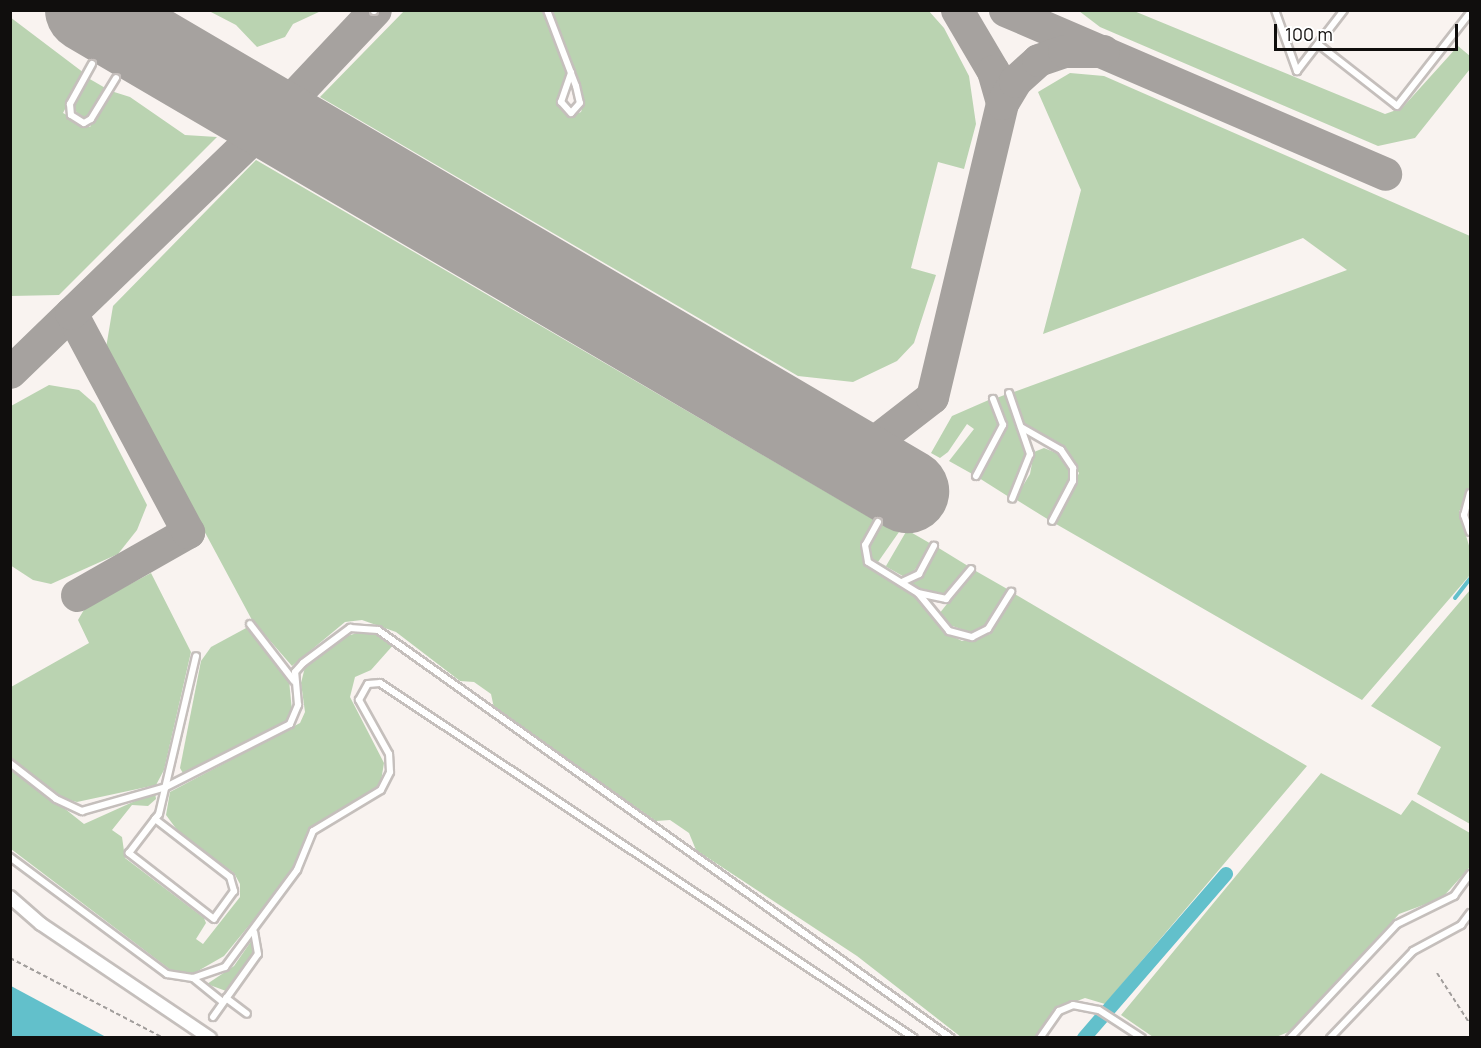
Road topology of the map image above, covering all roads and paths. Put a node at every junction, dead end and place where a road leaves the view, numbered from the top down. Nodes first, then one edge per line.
1 (548, 10) edge
2 (1275, 10) edge
3 (1344, 10) edge
4 (1470, 13) edge
5 (1318, 44) junction
6 (93, 64) dead end
7 (571, 73) junction
8 (116, 78) dead end
9 (1009, 393) dead end
10 (993, 399) dead end
11 (1021, 427) junction
12 (976, 476) dead end
13 (1470, 493) edge
14 (1012, 499) dead end
15 (1052, 521) dead end
16 (878, 522) dead end
17 (1470, 532) edge
18 (934, 546) dead end
19 (970, 569) dead end
20 (902, 582) junction
21 (1011, 592) dead end
22 (918, 593) junction
23 (250, 624) dead end
24 (196, 656) dead end
25 (294, 681) junction
26 (10, 762) edge
27 (166, 787) junction
28 (155, 819) junction
29 (10, 857) edge
30 (1470, 874) edge
31 (10, 897) edge
32 (1470, 913) edge
33 (254, 932) junction
34 (10, 958) edge
35 (1437, 973) dead end
36 (193, 978) junction
37 (225, 1000) junction
38 (247, 1014) dead end
39 (213, 1017) dead end
40 (1470, 1024) edge
41 (164, 1038) edge
42 (210, 1038) edge
43 (914, 1038) edge
44 (951, 1038) edge
45 (1040, 1038) edge
46 (1142, 1038) edge
47 (1290, 1038) edge
48 (1330, 1038) edge

1 - 7 lane
2 - 5 lane
3 - 5 lane
4 - 5 lane
6 - 8 lane
7 - 7 lane
9 - 11 lane
10 - 12 lane
11 - 14 lane
11 - 15 lane
13 - 17 lane
16 - 20 lane
18 - 20 lane
19 - 22 lane
20 - 22 lane
21 - 22 lane
23 - 25 lane
24 - 27 lane
25 - 27 lane
25 - 44 lane
26 - 27 lane
27 - 28 lane
28 - 28 lane
29 - 36 lane
30 - 47 lane
31 - 42 street
32 - 48 lane
33 - 36 lane
33 - 37 lane
33 - 43 lane
34 - 41 path
35 - 40 path
36 - 37 lane
37 - 38 lane
37 - 39 lane
45 - 46 lane

